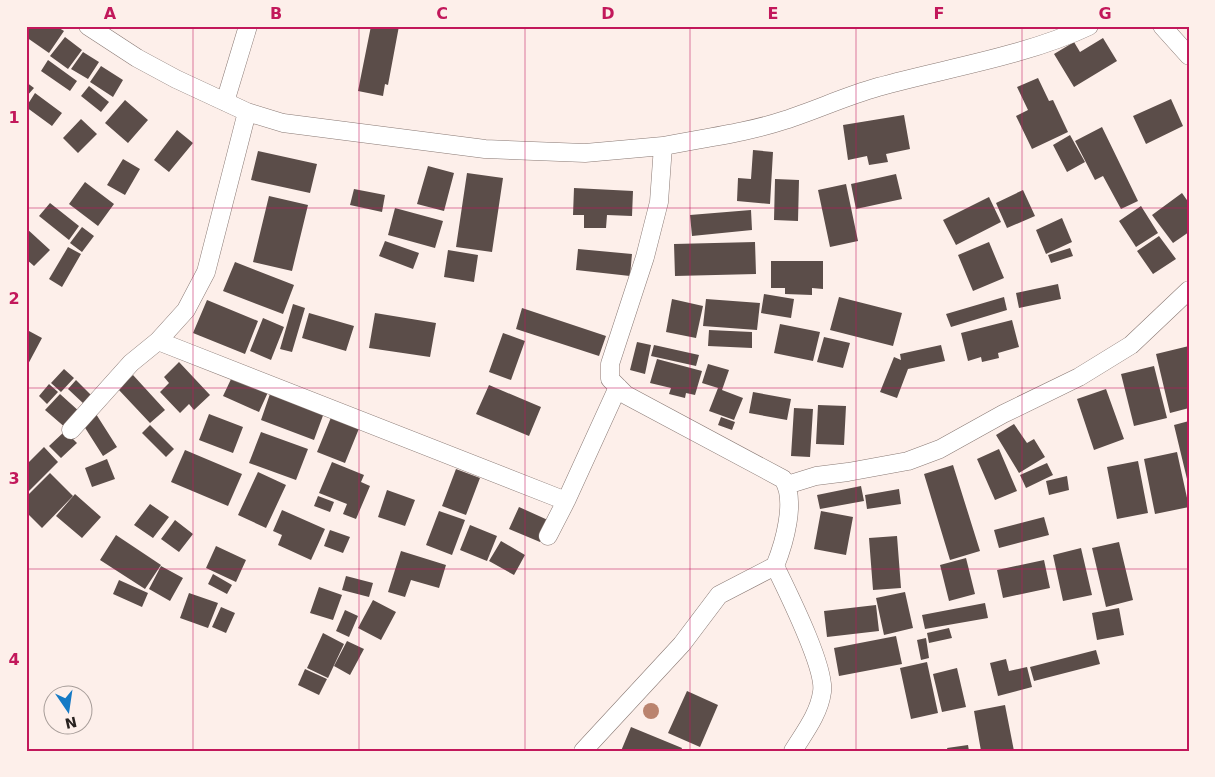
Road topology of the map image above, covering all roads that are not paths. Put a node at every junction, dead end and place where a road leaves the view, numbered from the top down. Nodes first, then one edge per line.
1 (88, 26) edge
2 (248, 26) edge
3 (1089, 26) edge
4 (1162, 26) edge
5 (1189, 56) edge
6 (225, 102) junction
7 (247, 112) junction
8 (662, 146) junction
9 (1189, 290) edge
10 (158, 341) junction
11 (618, 387) junction
12 (70, 430) dead end
13 (787, 485) junction
14 (566, 501) junction
15 (548, 536) dead end
16 (775, 566) junction
17 (583, 751) edge
18 (793, 751) edge

1 - 6 street
2 - 6 street
3 - 8 street
4 - 5 street
6 - 7 street
7 - 8 street
7 - 10 street
8 - 11 street
9 - 13 street
10 - 12 street
10 - 14 street
11 - 13 street
11 - 14 street
13 - 16 street
14 - 15 street
16 - 17 street
16 - 18 street

